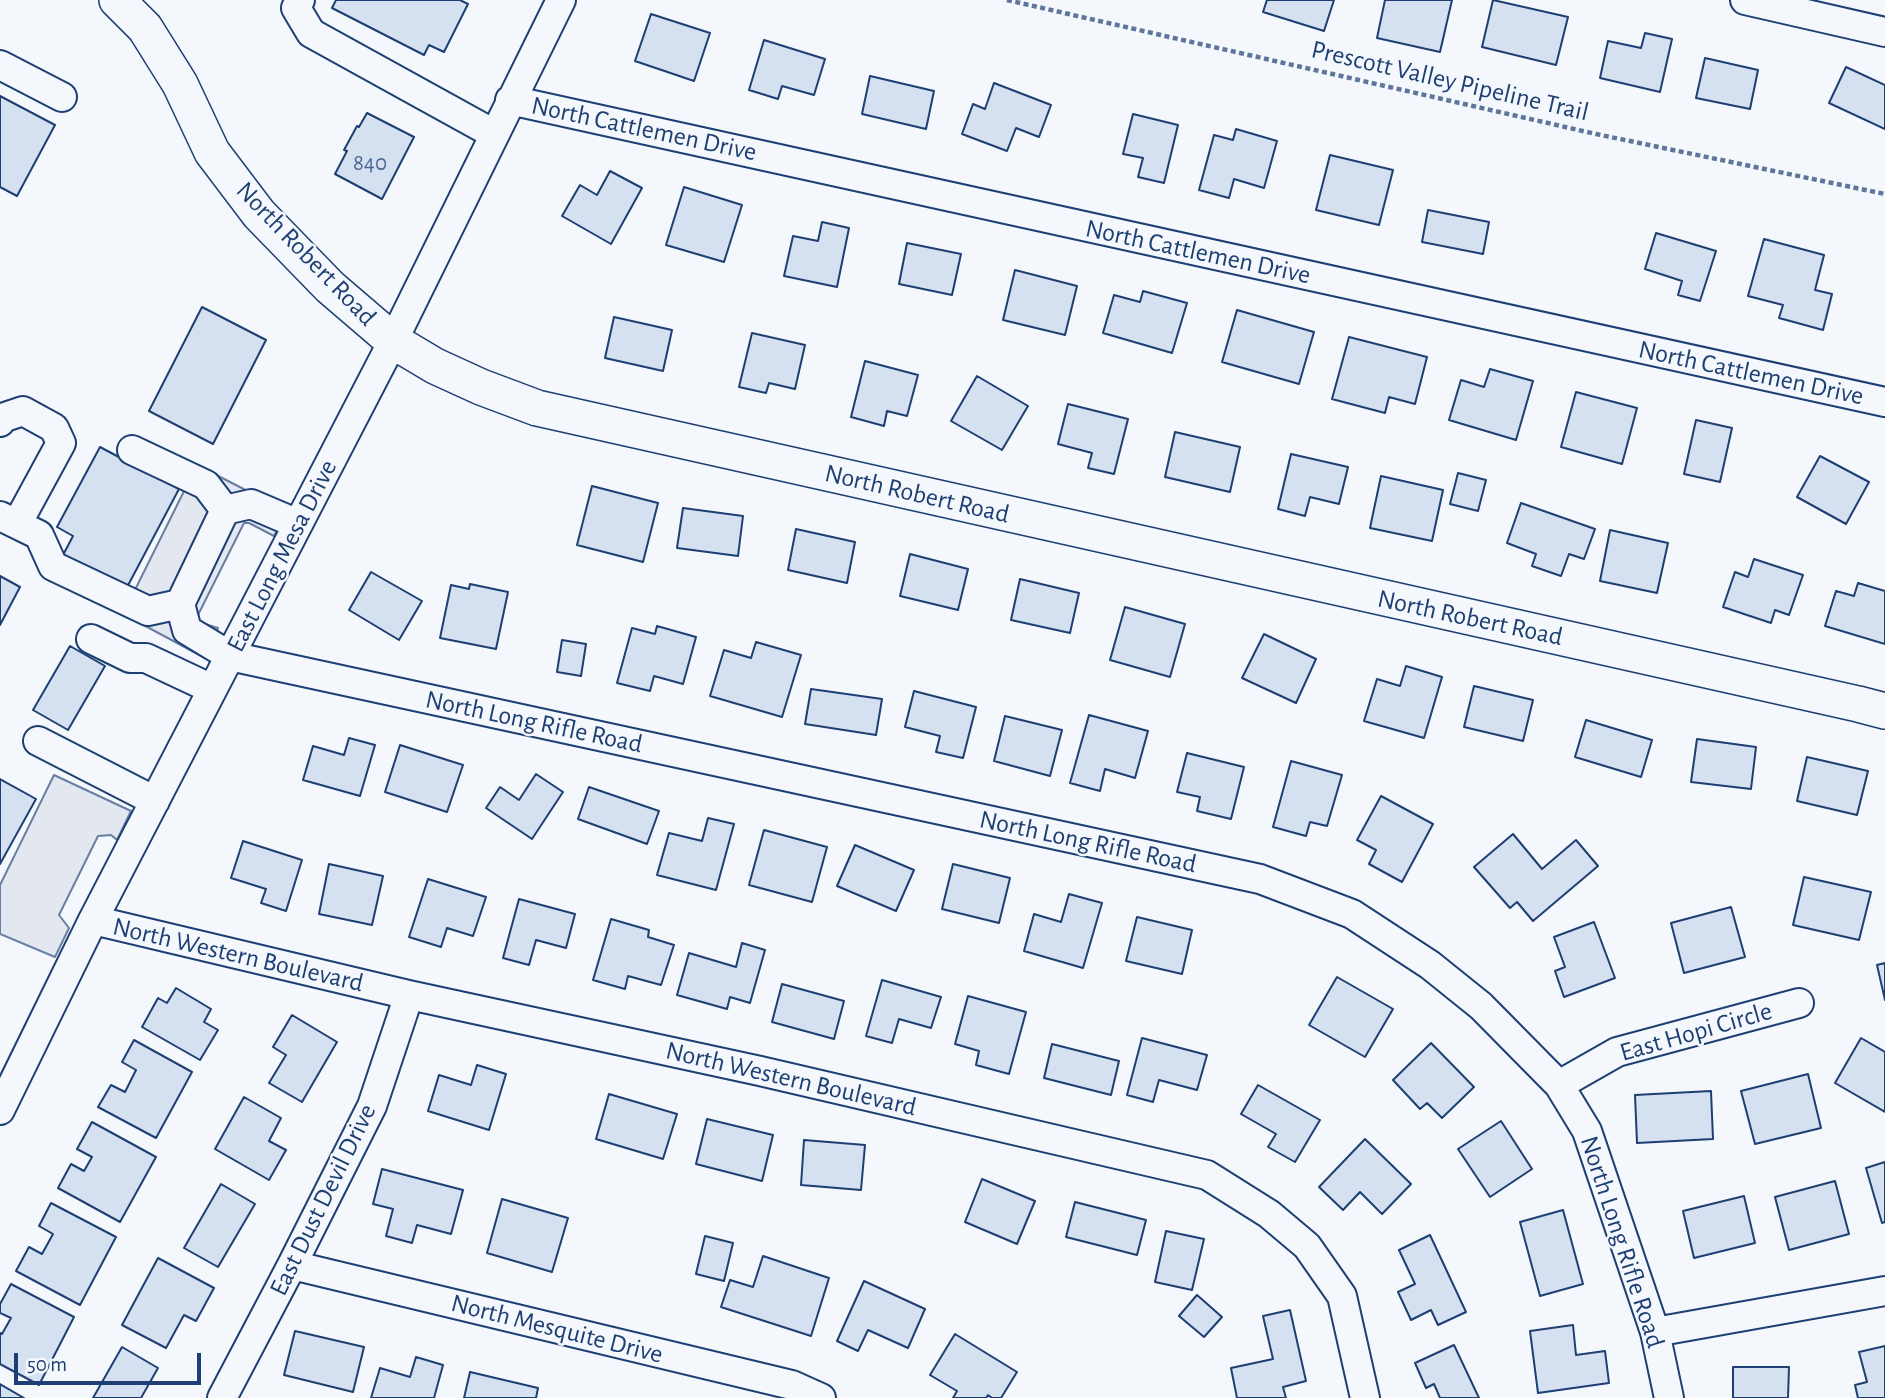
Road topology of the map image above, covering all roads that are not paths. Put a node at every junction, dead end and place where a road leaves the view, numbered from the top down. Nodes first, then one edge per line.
1 (117, 0) edge
2 (300, 0) edge
3 (1745, 0) edge
4 (552, 3) edge
5 (1885, 32) edge
6 (0, 65) edge
7 (62, 97) dead end
8 (510, 100) junction
9 (494, 134) junction
10 (393, 341) junction
11 (1885, 402) edge
12 (0, 422) edge
13 (132, 450) dead end
14 (225, 510) junction
15 (9, 520) edge
16 (298, 524) junction
17 (180, 604) junction
18 (91, 639) dead end
19 (230, 656) junction
20 (212, 689) junction
21 (1885, 711) edge
22 (38, 741) dead end
23 (155, 801) junction
24 (93, 920) junction
25 (408, 995) junction
26 (1799, 1003) dead end
27 (1559, 1085) junction
28 (0, 1110) edge
29 (292, 1265) junction
30 (1885, 1291) edge
31 (1655, 1332) junction
32 (222, 1398) edge
33 (821, 1398) edge
34 (1365, 1398) edge
35 (1669, 1398) edge

1 - 10 main road, North Robert Road
2 - 9 street
3 - 5 street
4 - 8 street, East Long Mesa Drive
6 - 7 street
8 - 9 street, East Long Mesa Drive
8 - 11 street, North Cattlemen Drive
9 - 10 street, East Long Mesa Drive
10 - 16 street, East Long Mesa Drive
10 - 21 main road, North Robert Road
12 - 15 street
13 - 14 street
14 - 16 street
14 - 17 street
15 - 17 street
16 - 19 street, East Long Mesa Drive
17 - 19 street, North Long Rifle Road
18 - 20 street
19 - 20 street, East Long Mesa Drive
19 - 27 street, North Long Rifle Road
20 - 23 street, East Long Mesa Drive
22 - 23 street
23 - 24 street, East Long Mesa Drive
24 - 25 street, North Western Boulevard
24 - 28 street, East Long Mesa Drive
25 - 29 street, East Dust Devil Drive
25 - 34 street, North Western Boulevard
26 - 27 street, East Hopi Circle
27 - 31 street, North Long Rifle Road
29 - 32 street, East Dust Devil Drive
29 - 33 street, North Mesquite Drive
30 - 31 street
31 - 35 street, North Long Rifle Road

